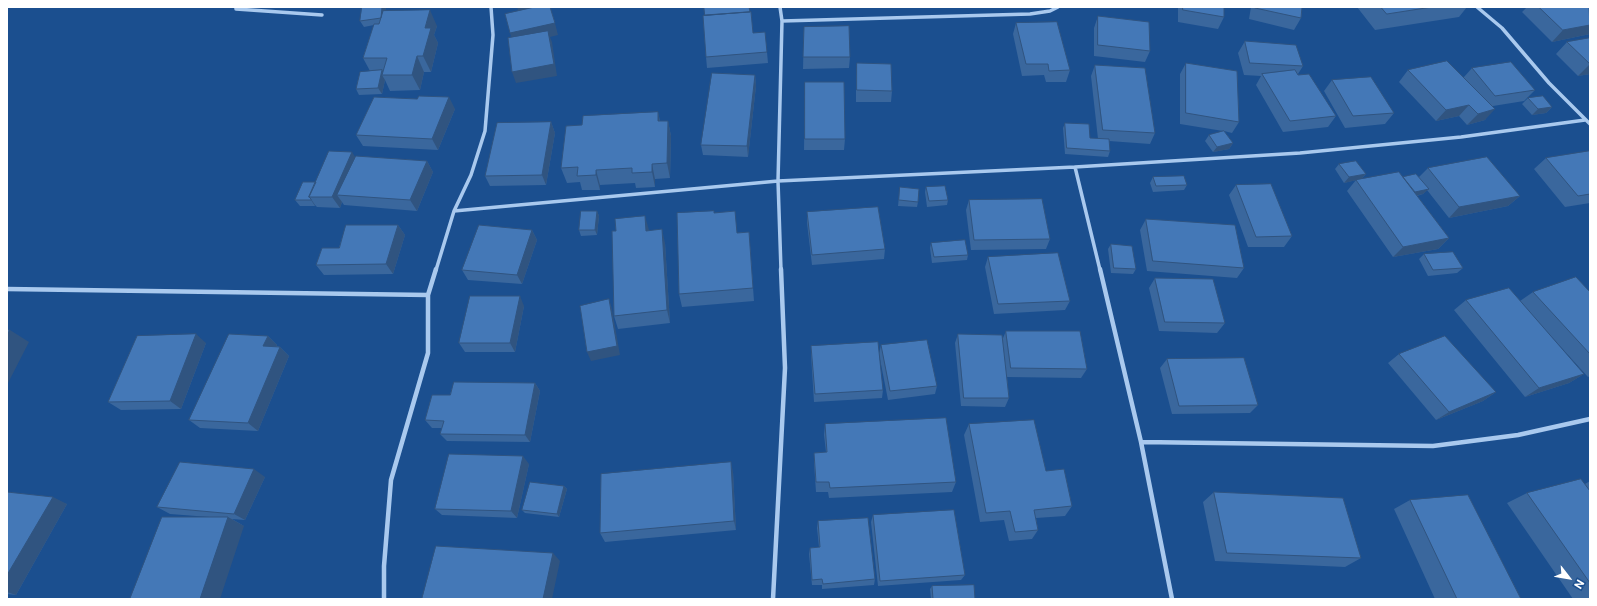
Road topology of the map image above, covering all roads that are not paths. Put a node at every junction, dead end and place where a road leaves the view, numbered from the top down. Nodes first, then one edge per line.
1 (236, 7) edge
2 (491, 7) edge
3 (780, 7) edge
4 (1058, 7) edge
5 (1477, 7) edge
6 (322, 16) dead end
7 (782, 21) junction
8 (1585, 120) junction
9 (1590, 124) edge
10 (1075, 167) junction
11 (778, 181) junction
12 (454, 212) junction
13 (7, 289) edge
14 (428, 295) junction
15 (1590, 419) edge
16 (1141, 442) junction
17 (384, 599) edge
18 (773, 599) edge
19 (1172, 599) edge

1 - 6 street
2 - 12 street
3 - 7 street
4 - 7 street
5 - 8 street
7 - 11 street
8 - 9 street
8 - 10 street
10 - 11 street
10 - 16 street
11 - 12 street
11 - 18 street
12 - 14 street
13 - 14 street
14 - 17 street
15 - 16 street
16 - 19 street

